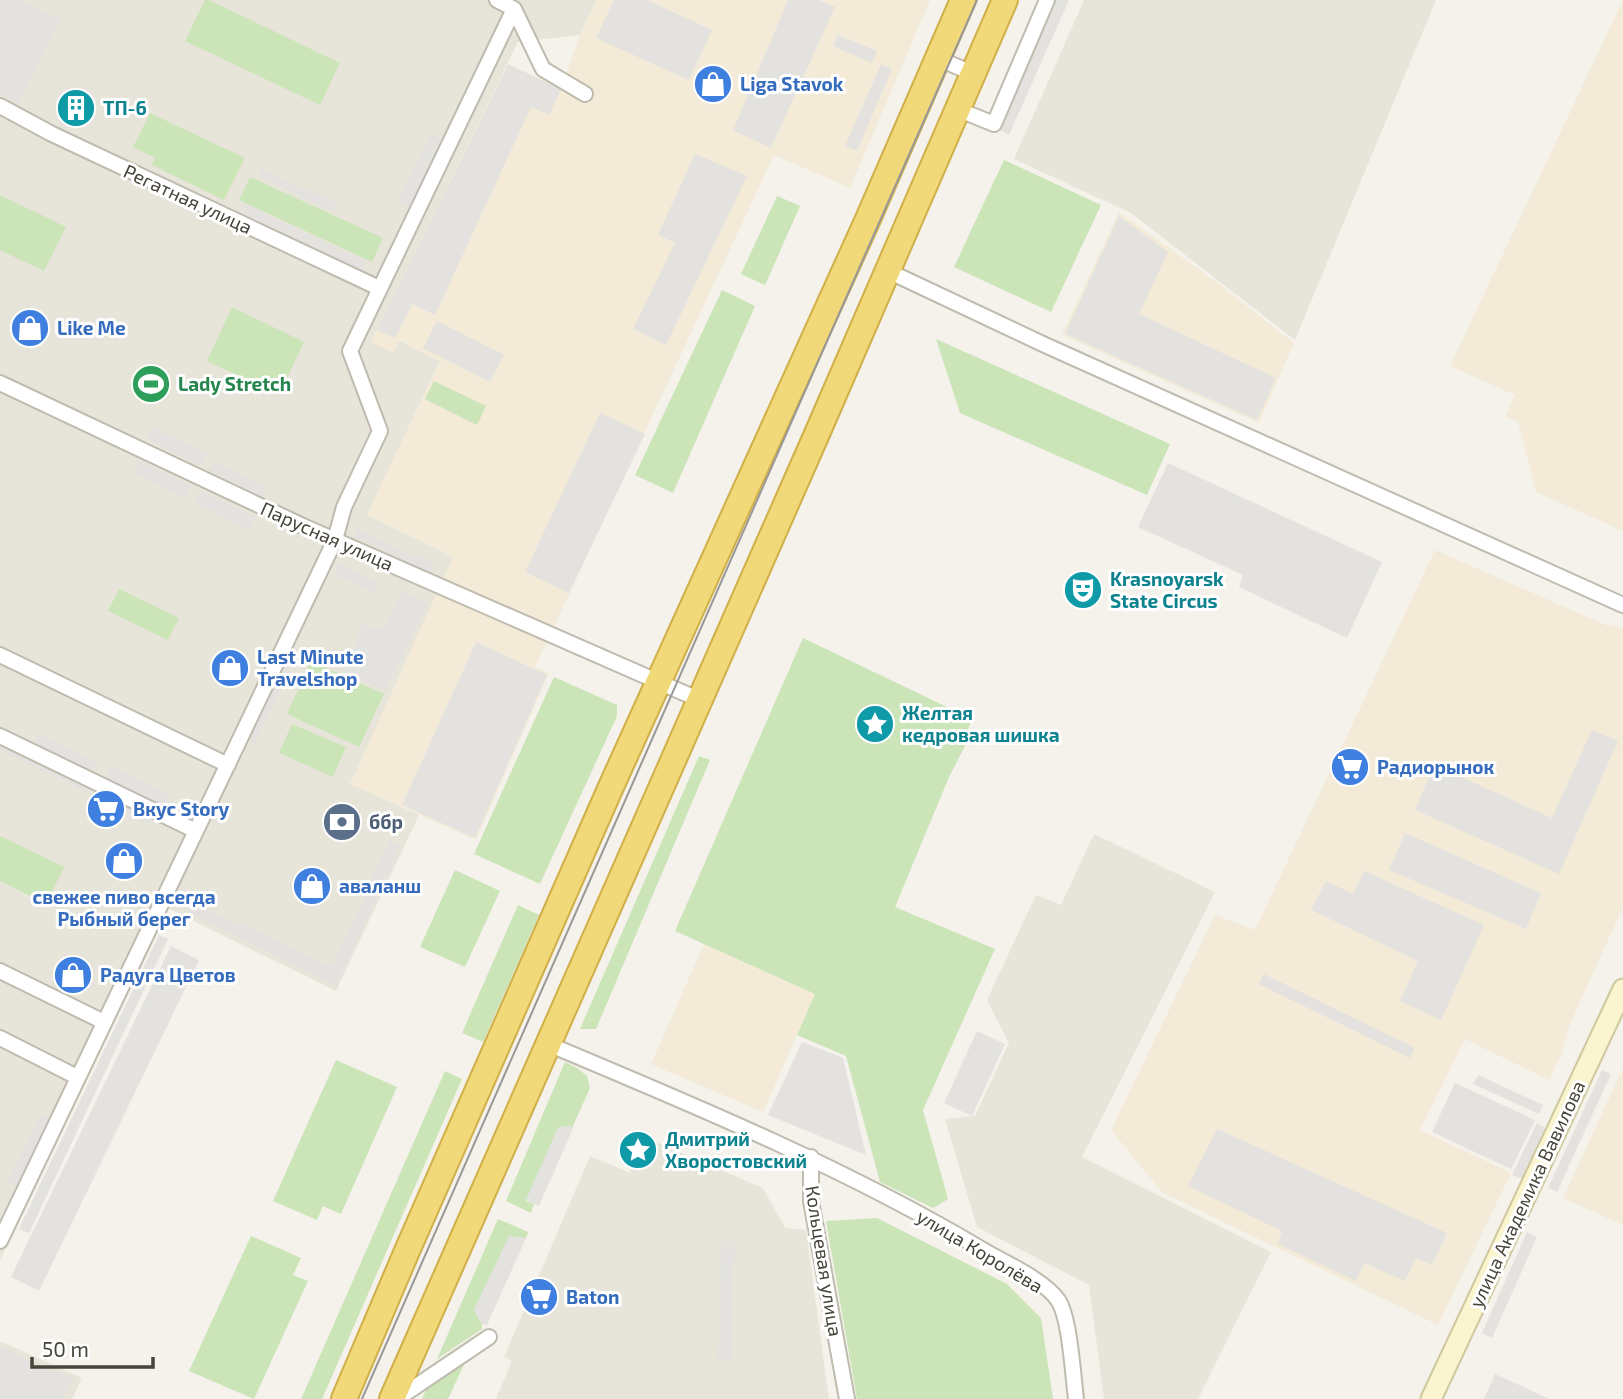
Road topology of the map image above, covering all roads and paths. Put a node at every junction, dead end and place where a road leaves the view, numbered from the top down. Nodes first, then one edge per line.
1 (497, 0) edge
2 (963, 0) edge
3 (1005, 0) edge
4 (1047, 0) edge
5 (514, 9) junction
6 (937, 58) junction
7 (972, 73) junction
8 (585, 94) dead end
9 (0, 106) edge
10 (957, 109) junction
11 (888, 271) junction
12 (379, 288) junction
13 (0, 383) edge
14 (335, 540) junction
15 (1623, 605) edge
16 (0, 655) edge
17 (658, 681) junction
18 (700, 700) junction
19 (0, 736) edge
20 (228, 765) junction
21 (196, 831) junction
22 (0, 971) edge
23 (1623, 989) edge
24 (104, 1022) junction
25 (0, 1038) edge
26 (548, 1044) junction
27 (77, 1077) junction
28 (811, 1157) junction
29 (0, 1241) edge
30 (489, 1337) dead end
31 (344, 1399) edge
32 (394, 1399) edge
33 (847, 1399) edge
34 (1076, 1399) edge
35 (1431, 1399) edge

1 - 5 street
2 - 6 highway
3 - 7 highway
4 - 10 street
5 - 8 street
5 - 12 street
6 - 7 street
6 - 17 highway
7 - 10 highway
9 - 12 street, Регатная улица
10 - 11 highway
11 - 15 street
11 - 18 highway
12 - 14 street
13 - 14 street, Парусная улица
14 - 17 street, Парусная улица
14 - 20 street
16 - 20 street
17 - 18 street, Парусная улица
17 - 31 highway
18 - 26 highway
19 - 21 street
20 - 21 street
21 - 24 street
22 - 24 street
23 - 35 street, улица Академика Вавилова
24 - 27 street
25 - 27 street
26 - 28 street, Кольцевая улица
26 - 32 highway
27 - 29 street
28 - 33 street, Кольцевая улица
28 - 34 street, улица Королёва
30 - 32 street

